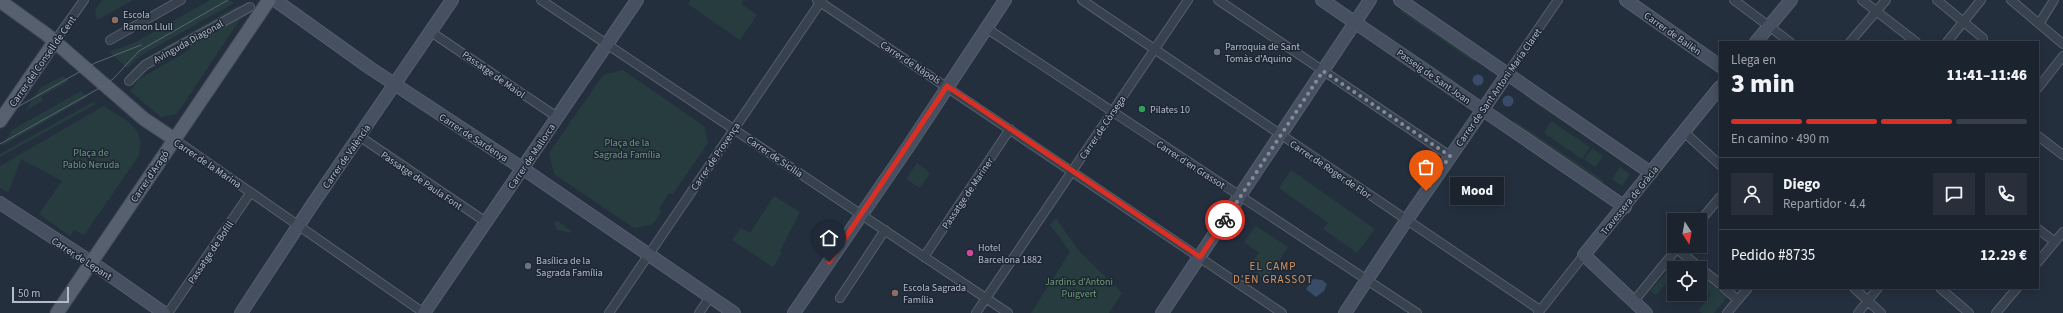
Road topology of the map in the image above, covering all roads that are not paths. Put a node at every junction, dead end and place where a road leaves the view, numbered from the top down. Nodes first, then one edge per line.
1 (84, 0) edge
2 (181, 0) edge
3 (269, 0) edge
4 (275, 0) edge
5 (452, 0) edge
6 (541, 0) edge
7 (637, 0) edge
8 (1005, 0) edge
9 (1082, 0) edge
10 (1188, 0) edge
11 (1218, 0) edge
12 (1322, 0) edge
13 (1370, 0) edge
14 (1400, 0) edge
15 (1558, 0) edge
16 (1626, 0) edge
17 (1734, 0) edge
18 (1791, 0) edge
19 (1862, 0) edge
20 (1886, 0) edge
21 (1937, 0) edge
22 (1981, 0) edge
23 (2011, 0) edge
24 (2054, 0) edge
25 (0, 1) edge
26 (819, 1) edge
27 (550, 2) edge
28 (250, 6) dead end
29 (1876, 11) junction
30 (1354, 22) junction
31 (1963, 22) junction
32 (2039, 24) junction
33 (1769, 26) junction
34 (986, 28) junction
35 (431, 32) junction
36 (1983, 38) dead end
37 (110, 40) dead end
38 (1757, 41) edge
39 (1789, 41) edge
40 (1851, 41) edge
41 (1915, 41) edge
42 (1948, 41) edge
43 (55, 42) junction
44 (2063, 44) edge
45 (607, 45) junction
46 (1154, 50) junction
47 (2063, 56) edge
48 (1719, 65) edge
49 (1323, 71) junction
50 (1508, 73) junction
51 (130, 81) dead end
52 (394, 85) junction
53 (947, 86) junction
54 (2039, 87) edge
55 (1719, 88) edge
56 (5, 109) edge
57 (1482, 110) junction
58 (1112, 112) junction
59 (558, 117) junction
60 (0, 121) edge
61 (734, 128) junction
62 (1010, 129) junction
63 (1684, 132) junction
64 (359, 136) junction
65 (1281, 136) junction
66 (2039, 137) edge
67 (174, 139) junction
68 (2063, 155) edge
69 (1450, 156) junction
70 (1719, 164) edge
71 (522, 168) junction
72 (1072, 171) junction
73 (1651, 173) junction
74 (251, 192) junction
75 (1240, 196) junction
76 (1719, 198) edge
77 (0, 203) edge
78 (1625, 207) junction
79 (1707, 213) edge
80 (862, 215) junction
81 (1406, 221) junction
82 (486, 222) junction
83 (299, 225) junction
84 (885, 230) junction
85 (2039, 230) edge
86 (2063, 232) edge
87 (2055, 242) junction
88 (1673, 253) edge
89 (1685, 253) edge
90 (649, 254) junction
91 (1584, 255) junction
92 (924, 257) junction
93 (1200, 257) junction
94 (2039, 261) edge
95 (91, 262) junction
96 (1366, 279) junction
97 (1719, 283) edge
98 (1725, 289) edge
99 (1747, 289) edge
100 (1855, 289) edge
101 (1877, 289) edge
102 (1941, 289) edge
103 (2016, 289) edge
104 (710, 297) junction
105 (840, 298) dead end
106 (986, 298) junction
107 (1738, 300) junction
108 (1634, 301) junction
109 (1868, 301) junction
110 (1539, 312) edge
111 (57, 313) edge
112 (164, 313) edge
113 (168, 313) edge
114 (241, 313) edge
115 (424, 313) edge
116 (609, 313) edge
117 (700, 313) edge
118 (734, 313) edge
119 (794, 313) edge
120 (976, 313) edge
121 (1008, 313) edge
122 (1162, 313) edge
123 (1282, 313) edge
124 (1345, 313) edge
125 (1417, 313) edge
126 (1646, 313) edge
127 (1727, 313) edge
128 (1858, 313) edge
129 (1881, 313) edge
130 (1969, 313) edge
131 (1996, 313) edge

1 - 43 street, Carrer del Consell de Cent
2 - 37 street
3 - 67 main road, Carrer d'Aragó
4 - 52 main road, Carrer de Sardenya
5 - 35 main road, Carrer de València
6 - 27 street, Carrer de Sicília
7 - 45 main road, Carrer de Mallorca
8 - 34 main road
9 - 46 street, Carrer de Roger de Flor
10 - 46 street, Carrer de Còrsega
11 - 49 street
12 - 30 main road, Passeig de Sant Joan
13 - 30 main road
14 - 50 main road
15 - 50 street, Carrer de Sant Antoni Maria Claret
16 - 48 main road, Carrer de Bailèn
17 - 33 street
18 - 33 main road
19 - 29 street
20 - 29 street
21 - 31 street
22 - 31 street
23 - 32 street
24 - 32 street
25 - 43 main road, Carrer de la Marina
26 - 53 street, Carrer de Nàpols
26 - 61 street, Carrer de Provença
27 - 45 street, Carrer de Sicília
28 - 51 street, Avinguda Diagonal
29 - 40 street
29 - 41 street
30 - 49 main road
30 - 57 main road, Passeig de Sant Joan
31 - 36 street
31 - 42 street
32 - 44 street
33 - 38 main road
33 - 39 street
34 - 53 main road
34 - 58 street, Carrer d'en Grassot
35 - 52 main road, Carrer de València
35 - 59 street, Passatge de Maiol
43 - 56 main road, Carrer del Consell de Cent
43 - 67 main road, Carrer de la Marina
45 - 59 main road, Carrer de Mallorca
45 - 61 street, Carrer de Sicília
46 - 58 street, Carrer de Còrsega
46 - 65 street, Carrer de Roger de Flor
47 - 54 street
49 - 65 main road
49 - 69 street
50 - 57 main road, Carrer de Sant Antoni Maria Claret
50 - 73 main road
52 - 64 main road, Carrer de València
52 - 71 main road, Carrer de Sardenya
53 - 62 street, Carrer de Nàpols
53 - 80 main road
55 - 63 main road, Travessera de Gràcia
56 - 60 main road, Carrer del Consell de Cent
57 - 69 main road, Carrer de Sant Antoni Maria Claret
57 - 78 main road, Passeig de Sant Joan
58 - 72 street, Carrer de Còrsega
58 - 75 street, Carrer d'en Grassot
59 - 71 main road, Carrer de Mallorca
61 - 80 street, Carrer de Sicília
61 - 90 street, Carrer de Provença
62 - 72 street, Carrer de Nàpols
62 - 92 street, Passatge de Mariner
63 - 70 street
63 - 73 main road, Travessera de Gràcia
64 - 82 street, Passatge de Paula Font
64 - 83 main road, Carrer de València
65 - 75 main road
65 - 81 street, Carrer de Roger de Flor
66 - 68 street
67 - 74 street, Carrer de la Marina
67 - 95 main road, Carrer d'Aragó
69 - 81 main road, Carrer de Sant Antoni Maria Claret
71 - 82 main road, Carrer de Mallorca
71 - 90 main road, Carrer de Sardenya
72 - 93 street, Carrer de Nàpols
72 - 106 street, Carrer de Còrsega
73 - 78 main road, Travessera de Gràcia
74 - 83 street, Carrer de la Marina
74 - 113 street, Passatge de Bofill
75 - 93 main road
75 - 96 street, Carrer d'en Grassot
76 - 79 street
77 - 95 main road, Carrer de Lepant
78 - 91 main road, Travessera de Gràcia
80 - 84 street, Carrer de Sicília
80 - 119 main road
81 - 96 main road, Carrer de Sant Antoni Maria Claret
81 - 110 street, Carrer de Roger de Flor
82 - 115 main road, Carrer de Mallorca
83 - 114 main road, Carrer de València
83 - 115 street, Carrer de la Marina
84 - 92 street, Carrer de Sicília
84 - 105 street
85 - 87 street
86 - 87 street
87 - 94 street
88 - 108 street
89 - 97 street
90 - 104 main road, Carrer de Sardenya
90 - 116 street, Carrer de Provença
91 - 108 main road
91 - 110 street, Travessera de Gràcia
92 - 106 street, Carrer de Sicília
93 - 122 main road
93 - 123 street, Carrer de Nàpols
95 - 111 main road, Carrer d'Aragó
95 - 112 main road, Carrer de Lepant
96 - 124 main road, Carrer de Sant Antoni Maria Claret
96 - 125 street, Carrer d'en Grassot
98 - 107 street
99 - 107 street
100 - 109 street
101 - 109 street
102 - 130 street
103 - 131 street
104 - 117 street
104 - 118 main road, Carrer de Sardenya
106 - 120 street, Carrer de Còrsega
106 - 121 street, Carrer de Sicília
107 - 127 street
108 - 126 main road
109 - 128 street
109 - 129 street

